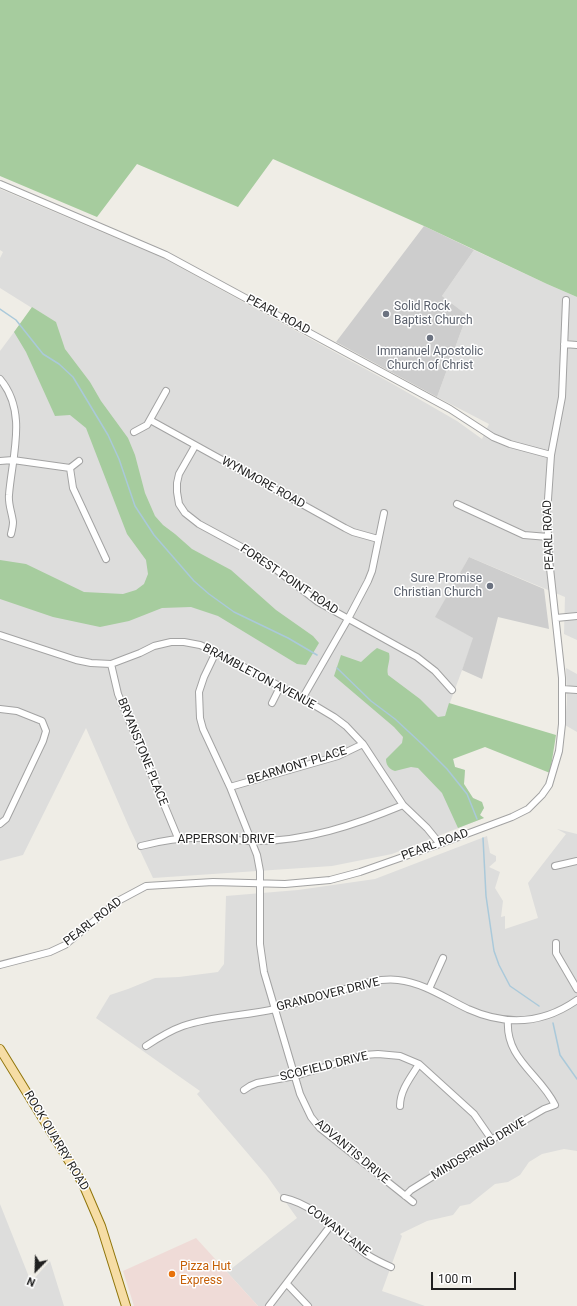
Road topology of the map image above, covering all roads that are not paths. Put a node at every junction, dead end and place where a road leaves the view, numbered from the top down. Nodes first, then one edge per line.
1 (0, 184) edge
2 (566, 300) dead end
3 (564, 344) junction
4 (577, 345) edge
5 (0, 379) edge
6 (166, 391) dead end
7 (150, 420) junction
8 (134, 432) dead end
9 (194, 446) junction
10 (551, 455) junction
11 (13, 460) junction
12 (0, 461) edge
13 (79, 461) dead end
14 (70, 468) junction
15 (457, 504) dead end
16 (384, 513) dead end
17 (11, 534) dead end
18 (548, 537) junction
19 (378, 539) junction
20 (106, 559) dead end
21 (577, 616) edge
22 (556, 618) junction
23 (348, 619) junction
24 (0, 635) edge
25 (216, 652) junction
26 (111, 664) junction
27 (280, 687) junction
28 (562, 689) junction
29 (452, 690) dead end
30 (577, 690) edge
31 (302, 699) junction
32 (272, 703) dead end
33 (0, 709) edge
34 (363, 744) junction
35 (230, 787) junction
36 (403, 805) junction
37 (0, 824) edge
38 (178, 838) junction
39 (252, 841) junction
40 (440, 844) junction
41 (141, 846) dead end
42 (577, 861) edge
43 (555, 866) dead end
44 (260, 884) junction
45 (556, 943) dead end
46 (443, 958) dead end
47 (0, 965) edge
48 (429, 988) junction
49 (577, 989) edge
50 (577, 1000) edge
51 (274, 1009) junction
52 (508, 1020) junction
53 (146, 1046) dead end
54 (0, 1049) edge
55 (419, 1064) junction
56 (295, 1076) junction
57 (244, 1090) dead end
58 (400, 1106) dead end
59 (492, 1140) junction
60 (405, 1196) junction
61 (284, 1198) dead end
62 (413, 1202) dead end
63 (331, 1225) junction
64 (391, 1266) dead end
65 (287, 1284) junction
66 (126, 1306) edge
67 (269, 1306) edge
68 (308, 1306) edge

1 - 10 street, PEARL ROAD
2 - 3 street, PEARL ROAD
3 - 4 street
3 - 10 street, PEARL ROAD
5 - 11 street
6 - 7 street
7 - 8 street
7 - 9 street, WYNMORE ROAD
9 - 19 street, WYNMORE ROAD
9 - 23 street, FOREST POINT ROAD
10 - 18 street, PEARL ROAD
11 - 12 street
11 - 14 street
11 - 17 street
13 - 14 street
14 - 20 street
15 - 18 street
16 - 19 street
18 - 22 street, PEARL ROAD
19 - 23 street
21 - 22 street
22 - 28 street, PEARL ROAD
23 - 29 street, FOREST POINT ROAD
23 - 31 street
24 - 26 street, BRAMBLETON AVENUE
25 - 26 street, BRAMBLETON AVENUE
25 - 27 street, BRAMBLETON AVENUE
25 - 35 street, ADVANTIS DRIVE
26 - 38 street, BRYANSTONE PLACE
27 - 31 street, BRAMBLETON AVENUE
27 - 32 street
28 - 30 street
28 - 40 street, PEARL ROAD
31 - 34 street, BRAMBLETON AVENUE
33 - 37 street
34 - 35 street, BEARMONT PLACE
34 - 36 street, BRAMBLETON AVENUE
35 - 39 street, ADVANTIS DRIVE
36 - 39 street, APPERSON DRIVE
36 - 40 street, BRAMBLETON AVENUE
38 - 39 street, APPERSON DRIVE
38 - 41 street, APPERSON DRIVE
39 - 44 street, ADVANTIS DRIVE
40 - 44 street, PEARL ROAD
42 - 43 street
44 - 47 street, PEARL ROAD
44 - 51 street, ADVANTIS DRIVE
45 - 49 street
46 - 48 street
48 - 51 street, GRANDOVER DRIVE
48 - 52 street, GRANDOVER DRIVE
50 - 52 street, GRANDOVER DRIVE
51 - 53 street, GRANDOVER DRIVE
51 - 56 street, ADVANTIS DRIVE
52 - 59 street, MINDSPRING DRIVE
54 - 66 main road, ROCK QUARRY ROAD
55 - 56 street, SCOFIELD DRIVE
55 - 58 street
55 - 59 street, SCOFIELD DRIVE
56 - 57 street, SCOFIELD DRIVE
56 - 60 street, ADVANTIS DRIVE
59 - 60 street, MINDSPRING DRIVE
60 - 62 street, ADVANTIS DRIVE
61 - 63 street, COWAN LANE
63 - 64 street, COWAN LANE
63 - 65 street
65 - 67 street
65 - 68 street

